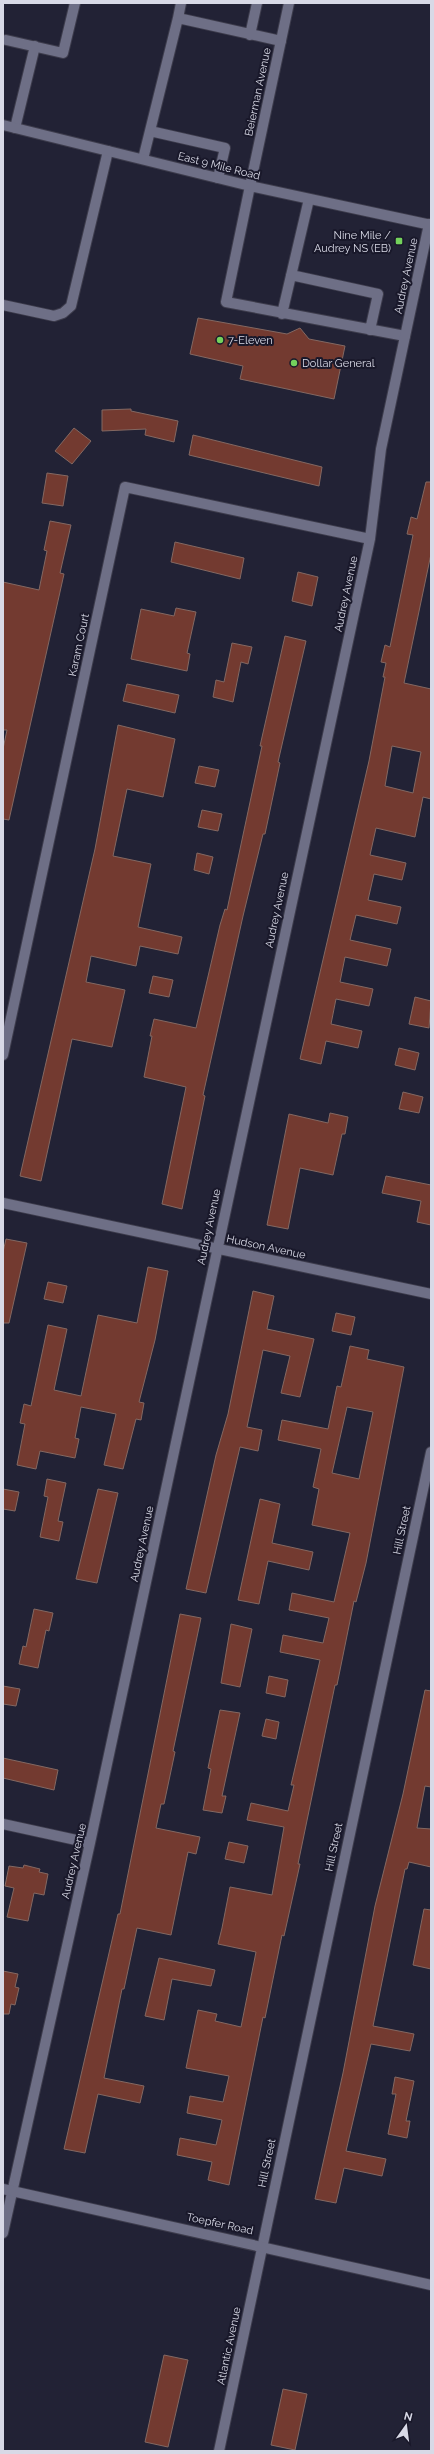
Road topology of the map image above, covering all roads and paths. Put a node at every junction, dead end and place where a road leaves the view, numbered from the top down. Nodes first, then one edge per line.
1 (75, 3) edge
2 (182, 3) edge
3 (257, 3) edge
4 (288, 3) edge
5 (178, 18) junction
6 (250, 35) junction
7 (6, 40) dead end
8 (281, 41) junction
9 (35, 46) junction
10 (3, 125) edge
11 (15, 128) junction
12 (150, 130) junction
13 (108, 150) junction
14 (143, 159) junction
15 (218, 178) junction
16 (250, 186) junction
17 (309, 199) junction
18 (430, 225) edge
19 (291, 275) junction
20 (3, 304) edge
21 (282, 314) junction
22 (370, 330) junction
23 (405, 336) junction
24 (370, 539) junction
25 (3, 1055) edge
26 (3, 1203) edge
27 (217, 1249) junction
28 (431, 1294) edge
29 (431, 1452) edge
30 (3, 1824) edge
31 (90, 1843) junction
32 (7, 2190) edge
33 (3, 2233) edge
34 (261, 2246) junction
35 (431, 2285) edge
36 (219, 2451) edge

1 - 9 street
2 - 5 street
3 - 6 street
4 - 8 street, Beierman Avenue
5 - 6 street
5 - 12 street
6 - 8 street
7 - 9 street
8 - 16 street, Beierman Avenue
9 - 11 street
10 - 11 street, East 9 Mile Road
11 - 13 street, East 9 Mile Road
12 - 14 street
12 - 15 street
13 - 14 street, East 9 Mile Road
13 - 20 street
14 - 15 street, East 9 Mile Road
15 - 16 street, East 9 Mile Road
16 - 17 street, East 9 Mile Road
16 - 21 street, Beierman Avenue
17 - 18 street, East 9 Mile Road
17 - 19 street
18 - 23 street, Audrey Avenue
19 - 21 street
19 - 22 street
21 - 22 street
22 - 23 street
23 - 24 street, Audrey Avenue
24 - 25 street, Karam Court
24 - 27 street, Audrey Avenue
26 - 27 street, Hudson Avenue
27 - 28 street, Hudson Avenue
27 - 31 street, Audrey Avenue
29 - 34 street, Hill Street
30 - 31 street
31 - 32 street, Audrey Avenue
32 - 33 street, Audrey Avenue
32 - 34 street, Toepfer Road
34 - 35 street, Toepfer Road
34 - 36 street, Atlantic Avenue

